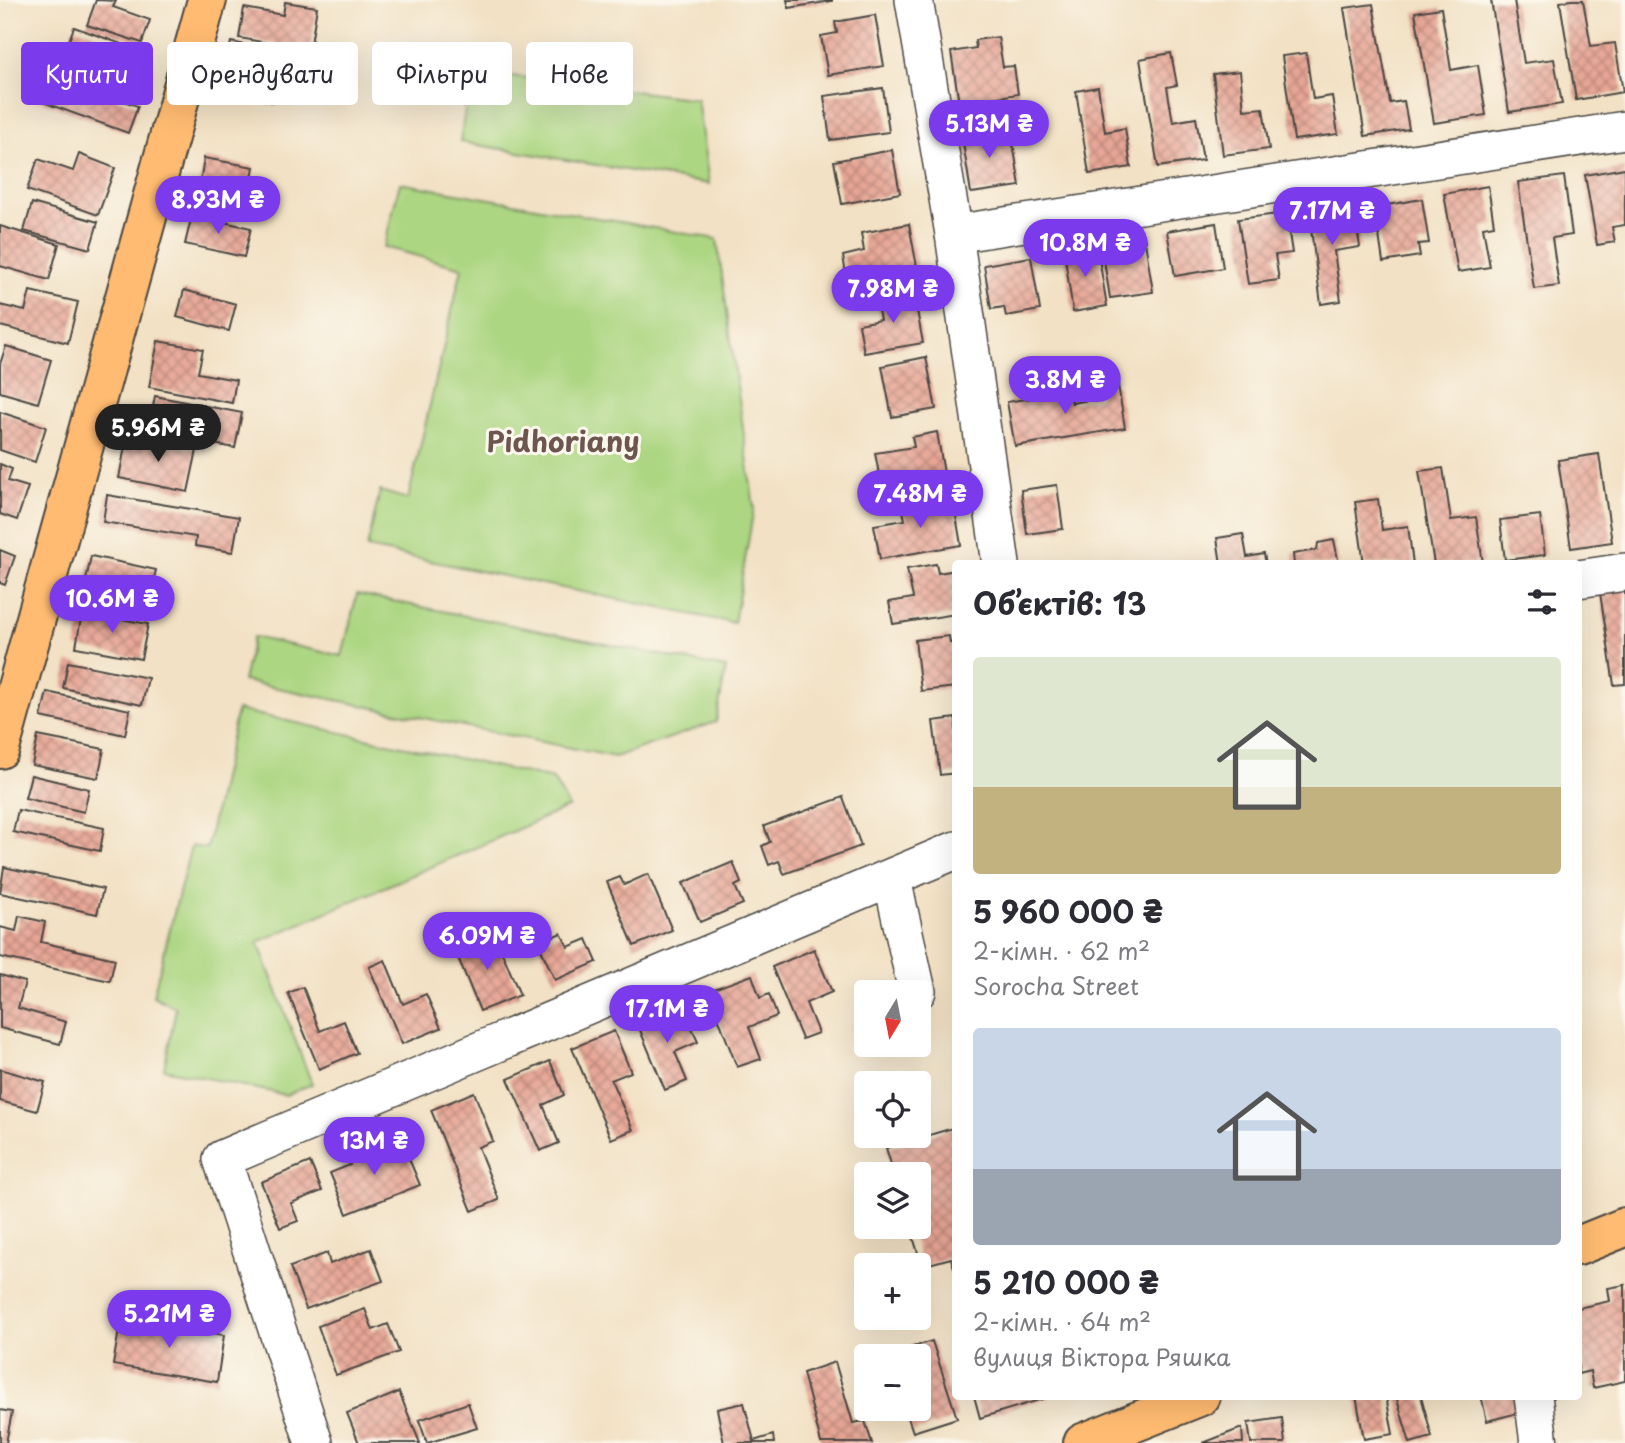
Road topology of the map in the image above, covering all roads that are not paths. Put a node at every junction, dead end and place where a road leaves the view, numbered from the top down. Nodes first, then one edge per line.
1 (207, 0) edge
2 (914, 0) edge
3 (1625, 130) edge
4 (954, 234) junction
5 (1000, 560) edge
6 (1625, 572) edge
7 (1582, 578) edge
8 (0, 749) edge
9 (952, 852) edge
10 (892, 879) junction
11 (915, 980) edge
12 (1625, 1227) edge
13 (1582, 1244) edge
14 (1191, 1400) edge
15 (1534, 1400) edge
16 (314, 1443) edge
17 (1083, 1443) edge
18 (1539, 1443) edge

1 - 8 main road
2 - 4 street
3 - 4 street
4 - 5 street
6 - 7 street
9 - 10 street
10 - 11 street
10 - 16 street
12 - 13 main road
14 - 17 main road
15 - 18 street

